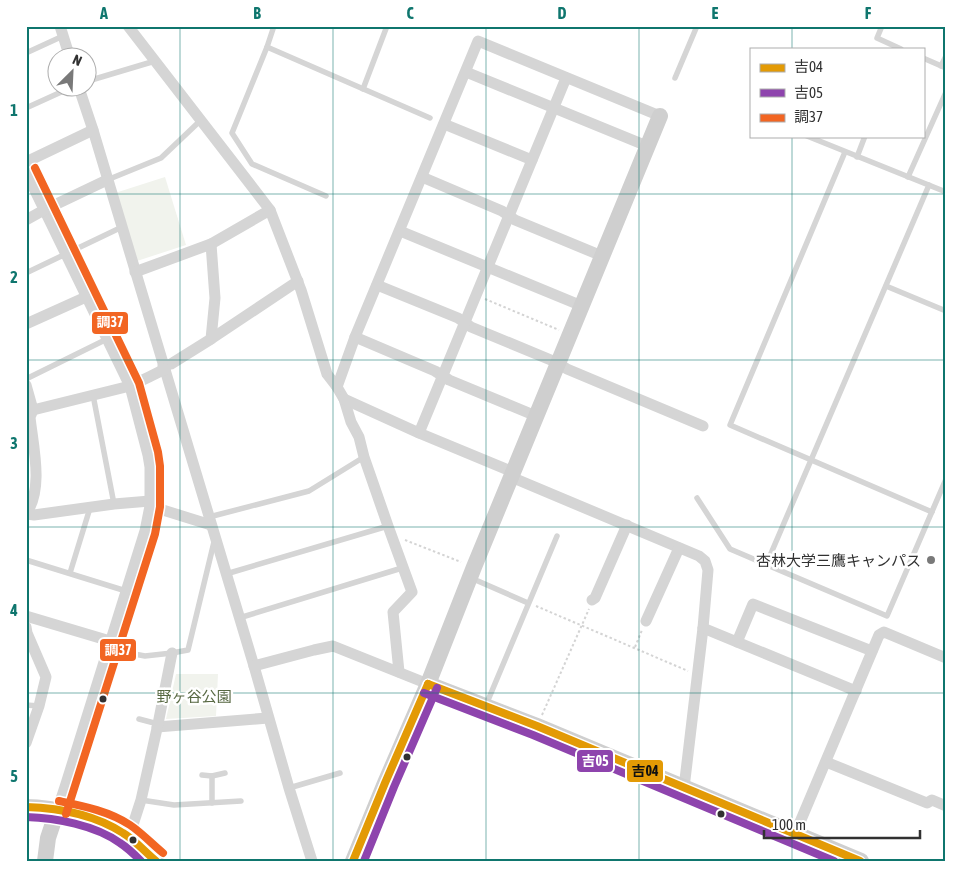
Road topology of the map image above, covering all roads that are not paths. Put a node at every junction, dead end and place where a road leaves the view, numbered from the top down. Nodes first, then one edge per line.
1 (128, 26) edge
2 (274, 26) edge
3 (387, 26) edge
4 (696, 26) edge
5 (882, 26) edge
6 (62, 31) edge
7 (267, 47) junction
8 (67, 48) edge
9 (899, 48) edge
10 (26, 54) edge
11 (946, 56) edge
12 (924, 58) edge
13 (155, 60) junction
14 (943, 67) edge
15 (466, 72) junction
16 (98, 78) edge
17 (566, 78) junction
18 (675, 78) dead end
19 (363, 89) junction
20 (946, 92) edge
21 (48, 98) edge
22 (82, 98) edge
23 (26, 108) edge
24 (554, 108) junction
25 (660, 116) joint
26 (430, 118) dead end
27 (201, 120) junction
28 (444, 124) junction
29 (93, 130) junction
30 (812, 138) edge
31 (864, 138) edge
32 (648, 146) junction
33 (845, 152) junction
34 (857, 156) junction
35 (532, 160) junction
36 (26, 162) edge
37 (26, 172) edge
38 (422, 177) junction
39 (908, 177) junction
40 (107, 180) junction
41 (929, 185) junction
42 (946, 192) edge
43 (326, 196) dead end
44 (44, 210) junction
45 (270, 210) junction
46 (509, 216) junction
47 (26, 220) edge
48 (122, 227) junction
49 (400, 231) junction
50 (211, 244) junction
51 (66, 254) junction
52 (602, 256) junction
53 (487, 267) junction
54 (135, 272) junction
55 (26, 274) edge
56 (298, 281) junction
57 (377, 285) junction
58 (886, 286) junction
59 (86, 297) junction
60 (582, 306) junction
61 (946, 310) edge
62 (465, 323) junction
63 (26, 324) edge
64 (356, 338) junction
65 (107, 339) junction
66 (211, 339) junction
67 (558, 363) junction
68 (164, 367) junction
69 (442, 376) junction
70 (26, 379) edge
71 (26, 385) edge
72 (130, 386) junction
73 (337, 387) junction
74 (93, 395) junction
75 (344, 400) junction
76 (30, 415) edge
77 (536, 416) junction
78 (703, 426) dead end
79 (419, 432) junction
80 (364, 457) junction
81 (811, 460) junction
82 (512, 474) junction
83 (946, 479) edge
84 (697, 498) dead end
85 (150, 503) junction
86 (114, 504) junction
87 (90, 508) junction
88 (932, 512) junction
89 (27, 514) edge
90 (210, 521) junction
91 (627, 526) junction
92 (389, 530) junction
93 (557, 536) dead end
94 (215, 539) junction
95 (679, 548) junction
96 (26, 560) edge
97 (766, 564) junction
98 (402, 568) junction
99 (472, 572) junction
100 (70, 573) junction
101 (226, 574) junction
102 (126, 591) junction
103 (592, 600) road end
104 (528, 603) junction
105 (26, 616) edge
106 (238, 618) junction
107 (646, 621) road end
108 (26, 627) edge
109 (703, 628) junction
110 (737, 642) junction
111 (108, 645) junction
112 (872, 651) junction
113 (172, 653) junction
114 (946, 658) edge
115 (254, 666) junction
116 (399, 672) junction
117 (428, 684) junction
118 (856, 691) junction
119 (26, 705) edge
120 (40, 706) junction
121 (486, 706) junction
122 (268, 718) junction
123 (139, 719) dead end
124 (157, 725) junction
125 (26, 743) edge
126 (826, 762) junction
127 (340, 773) dead end
128 (225, 774) dead end
129 (202, 775) dead end
130 (212, 776) junction
131 (289, 788) junction
132 (684, 788) junction
133 (141, 800) junction
134 (241, 801) dead end
135 (212, 803) junction
136 (946, 806) edge
137 (26, 807) edge
138 (57, 811) junction
139 (796, 834) junction
140 (129, 837) junction
141 (146, 858) edge
142 (45, 861) edge
143 (312, 861) edge
144 (353, 861) edge
145 (861, 861) edge

1 - 13 street
2 - 7 lane
3 - 19 lane
4 - 18 lane
5 - 9 lane
6 - 8 street
6 - 10 lane
7 - 19 lane
7 - 43 lane
11 - 14 lane
12 - 14 lane
13 - 16 lane
13 - 27 street
15 - 17 street
15 - 24 street
15 - 28 street
17 - 24 street
17 - 25 street
19 - 26 lane
20 - 39 lane
21 - 23 lane
22 - 29 street
24 - 32 street
24 - 35 street
25 - 32 street
27 - 40 lane
27 - 45 street
28 - 35 street
28 - 38 street
29 - 36 street
29 - 40 street
30 - 33 lane
31 - 34 lane
32 - 52 street
33 - 34 lane
33 - 81 lane
34 - 39 lane
35 - 46 street
37 - 44 street
38 - 46 street
38 - 49 street
39 - 41 lane
40 - 44 street
40 - 48 street
41 - 42 lane
41 - 58 lane
44 - 47 street
44 - 51 street
45 - 50 street
45 - 56 street
46 - 52 street
46 - 53 street
48 - 51 lane
48 - 54 street
49 - 53 street
49 - 57 street
50 - 54 street
50 - 66 street
51 - 55 lane
51 - 59 street
52 - 60 street
53 - 60 street
53 - 62 street
54 - 68 street
56 - 66 street
56 - 73 street
57 - 62 street
57 - 64 street
58 - 61 lane
58 - 81 lane
59 - 63 street
59 - 65 street
60 - 67 street
62 - 67 street
62 - 69 street
64 - 69 street
64 - 73 street
65 - 70 lane
65 - 72 street
66 - 68 street
67 - 77 street
67 - 78 street
68 - 72 street
68 - 90 street
69 - 77 street
69 - 79 street
71 - 76 street
72 - 74 street
72 - 85 street
73 - 75 street
74 - 76 street
74 - 86 lane
75 - 79 street
75 - 80 street
76 - 89 street
77 - 82 street
79 - 82 street
80 - 90 lane
80 - 92 street
81 - 88 lane
81 - 97 lane
82 - 91 street
82 - 99 street
83 - 88 lane
84 - 97 lane
85 - 86 street
85 - 90 street
85 - 102 street
86 - 87 street
87 - 89 street
87 - 100 lane
88 - 97 lane
90 - 94 street
91 - 95 street
91 - 103 street
92 - 98 street
92 - 101 lane
93 - 104 lane
94 - 101 street
94 - 113 lane
95 - 107 street
95 - 109 street
96 - 100 lane
98 - 106 lane
98 - 116 street
99 - 104 lane
99 - 117 street
100 - 102 lane
101 - 106 street
102 - 111 street
104 - 121 lane
105 - 111 street
106 - 115 street
108 - 120 street
109 - 110 street
109 - 132 street
110 - 112 street
110 - 118 street
111 - 113 lane
111 - 138 street
112 - 114 street
112 - 118 street
113 - 124 street
115 - 116 street
115 - 122 street
116 - 117 street
117 - 121 street
117 - 144 street
118 - 126 street
119 - 120 lane
120 - 125 street
121 - 132 street
122 - 124 street
122 - 131 street
123 - 124 lane
124 - 133 street
126 - 136 street
126 - 139 street
127 - 131 lane
128 - 130 lane
129 - 130 lane
130 - 135 lane
131 - 143 street
132 - 139 street
133 - 135 lane
133 - 140 street
134 - 135 lane
137 - 138 street
138 - 140 street
138 - 142 street
139 - 145 street
140 - 141 street

